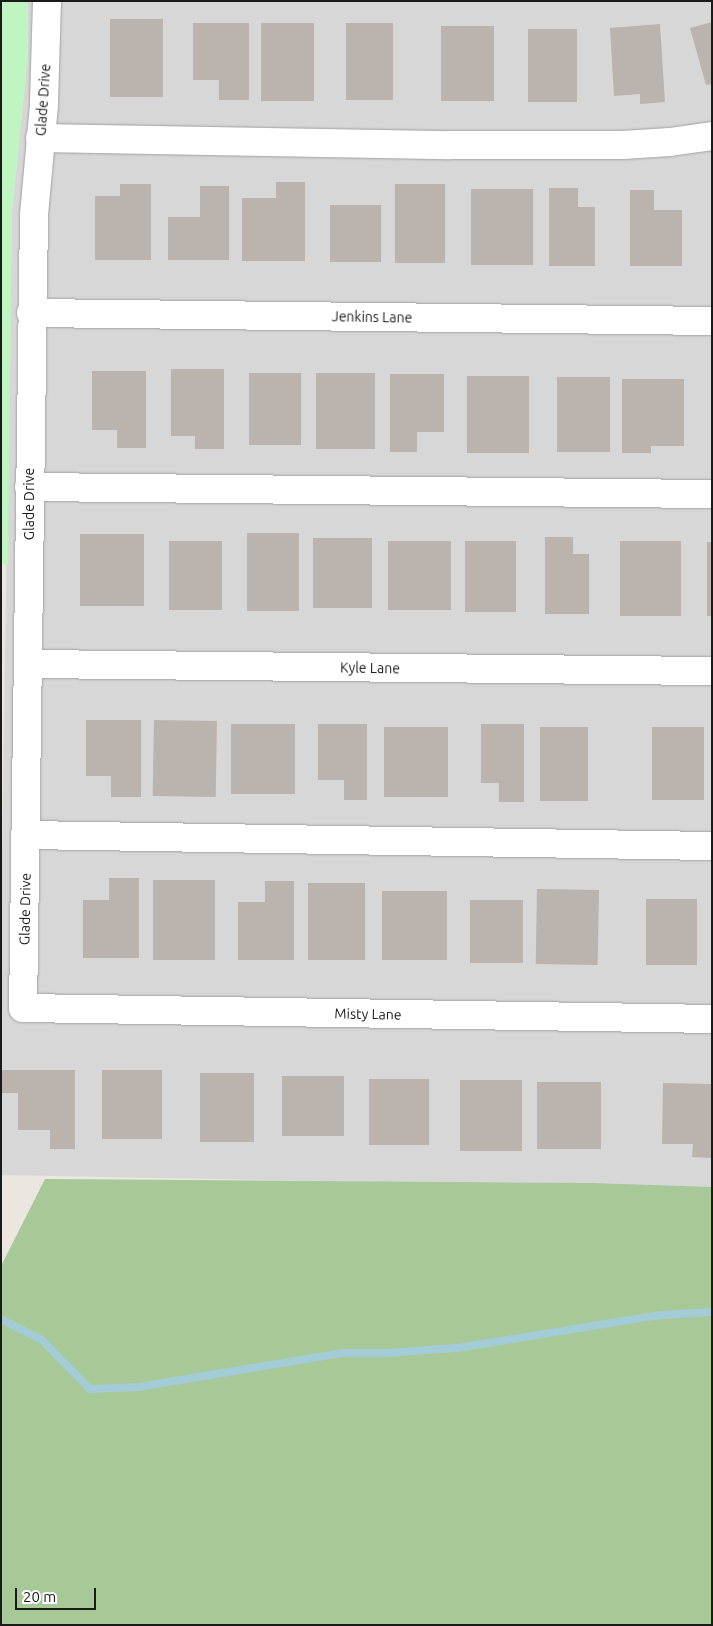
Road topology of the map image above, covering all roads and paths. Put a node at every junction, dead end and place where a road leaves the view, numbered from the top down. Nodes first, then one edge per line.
1 (47, 1) edge
2 (712, 136) edge
3 (40, 138) junction
4 (31, 313) junction
5 (712, 321) edge
6 (29, 487) junction
7 (712, 494) edge
8 (29, 664) junction
9 (712, 671) edge
10 (26, 835) junction
11 (712, 846) edge
12 (23, 1008) joint
13 (712, 1019) edge

1 - 3 street, Glade Drive
2 - 3 street
3 - 4 street, Glade Drive
4 - 5 street, Jenkins Lane
4 - 6 street, Glade Drive
6 - 7 street
6 - 8 street, Glade Drive
8 - 9 street, Kyle Lane
8 - 10 street, Glade Drive
10 - 11 street
10 - 12 street, Glade Drive
12 - 13 street, Misty Lane

